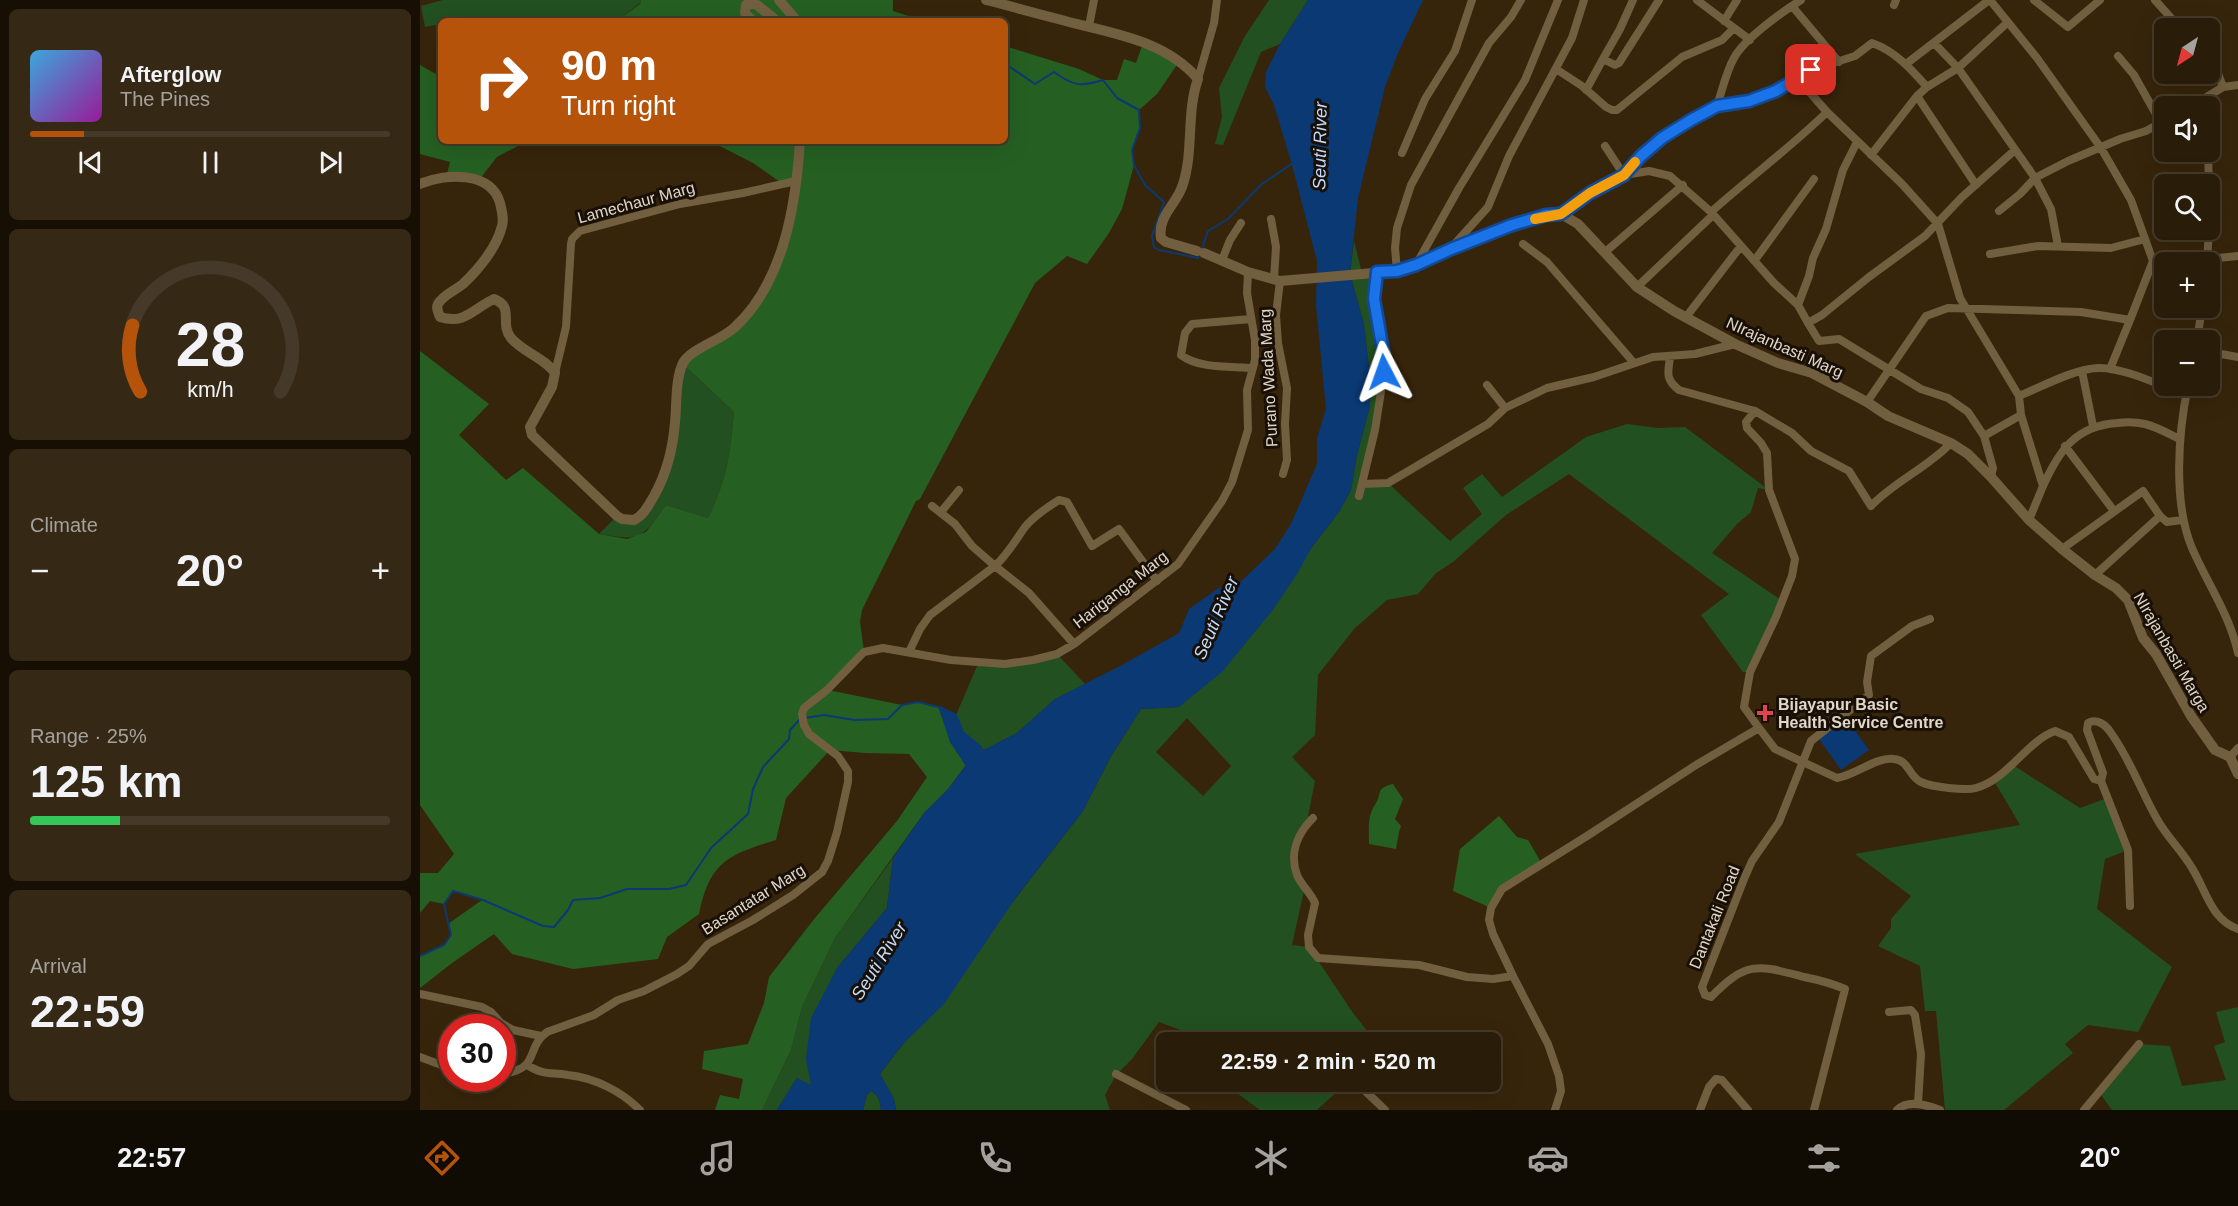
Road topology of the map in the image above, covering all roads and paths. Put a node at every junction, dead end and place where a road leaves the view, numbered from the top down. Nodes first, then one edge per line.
1 (779, 0) edge
2 (986, 0) edge
3 (1094, 0) edge
4 (1217, 0) edge
5 (1473, 0) edge
6 (1521, 0) edge
7 (1558, 0) edge
8 (1584, 0) edge
9 (1632, 0) edge
10 (1659, 0) edge
11 (1697, 0) edge
12 (1737, 0) edge
13 (1801, 0) edge
14 (1990, 0) edge
15 (2034, 0) edge
16 (2100, 0) edge
17 (2155, 0) edge
18 (1792, 6) junction
19 (749, 18) edge
20 (773, 18) edge
21 (794, 18) edge
22 (2171, 18) edge
23 (1724, 21) junction
24 (2008, 22) junction
25 (1089, 26) junction
26 (1734, 28) junction
27 (1750, 40) junction
28 (1934, 43) junction
29 (2118, 56) dead end
30 (1603, 59) junction
31 (1839, 62) junction
32 (1906, 64) junction
33 (1958, 68) junction
34 (1556, 69) junction
35 (1198, 79) junction
36 (1798, 79) junction
37 (2220, 79) edge
38 (2238, 85) edge
39 (1927, 87) junction
40 (2223, 87) junction
41 (1586, 90) junction
42 (1917, 96) junction
43 (2213, 96) edge
44 (1717, 106) junction
45 (2154, 107) edge
46 (1827, 112) junction
47 (2154, 126) edge
48 (1857, 142) junction
49 (800, 144) edge
50 (1605, 146) dead end
51 (2101, 148) junction
52 (2015, 150) junction
53 (1402, 153) dead end
54 (1871, 155) junction
55 (1624, 175) junction
56 (2035, 178) junction
57 (1814, 179) dead end
58 (796, 181) junction
59 (420, 184) edge
60 (1683, 185) junction
61 (1976, 185) junction
62 (1999, 211) dead end
63 (1712, 213) junction
64 (1561, 214) junction
65 (1271, 219) dead end
66 (1241, 223) dead end
67 (1938, 224) junction
68 (2145, 239) junction
69 (1523, 244) dead end
70 (1741, 246) junction
71 (2058, 246) junction
72 (1451, 249) junction
73 (1604, 253) junction
74 (1990, 254) dead end
75 (2238, 256) edge
76 (2220, 259) edge
77 (1222, 260) junction
78 (1755, 260) junction
79 (2153, 261) joint
80 (1416, 265) junction
81 (1397, 271) junction
82 (1248, 272) junction
83 (1377, 272) junction
84 (1282, 280) junction
85 (1637, 287) junction
86 (1798, 305) junction
87 (1966, 307) junction
88 (1686, 317) junction
89 (1251, 319) junction
90 (2130, 320) junction
91 (1808, 322) junction
92 (1735, 344) junction
93 (2220, 354) edge
94 (1670, 357) junction
95 (2238, 357) edge
96 (1634, 363) junction
97 (1253, 368) junction
98 (1890, 369) junction
99 (2110, 369) junction
100 (2082, 371) junction
101 (555, 373) junction
102 (2154, 381) edge
103 (1487, 385) dead end
104 (2019, 396) junction
105 (2186, 396) edge
106 (1867, 402) junction
107 (1505, 408) junction
108 (1755, 411) junction
109 (2021, 415) junction
110 (2093, 426) junction
111 (1984, 436) junction
112 (2180, 439) junction
113 (1952, 442) junction
114 (2065, 446) junction
115 (1283, 474) dead end
116 (1991, 477) junction
117 (1363, 484) junction
118 (2043, 486) junction
119 (959, 490) dead end
120 (1359, 496) dead end
121 (932, 506) dead end
122 (2114, 511) junction
123 (941, 512) junction
124 (2160, 516) junction
125 (2029, 520) junction
126 (2182, 520) junction
127 (2062, 549) junction
128 (995, 566) junction
129 (2095, 575) junction
130 (1157, 581) junction
131 (1930, 619) dead end
132 (1074, 644) junction
133 (909, 652) junction
134 (2238, 652) edge
135 (804, 725) joint
136 (1759, 728) junction
137 (2238, 748) edge
138 (2230, 757) junction
139 (1801, 762) junction
140 (2238, 774) edge
141 (2101, 781) junction
142 (1312, 819) dead end
143 (2130, 906) dead end
144 (2238, 929) edge
145 (1513, 976) junction
146 (420, 994) edge
147 (1889, 1012) dead end
148 (542, 1036) junction
149 (2139, 1044) dead end
150 (420, 1057) edge
151 (438, 1064) edge
152 (527, 1065) junction
153 (516, 1072) edge
154 (1116, 1074) dead end
155 (1366, 1092) edge
156 (1918, 1104) junction
157 (640, 1110) edge
158 (1186, 1110) edge
159 (1385, 1110) edge
160 (1555, 1110) edge
161 (1700, 1110) edge
162 (1748, 1110) edge
163 (1814, 1110) edge
164 (1897, 1110) edge
165 (1940, 1110) edge
166 (2084, 1110) edge

1 - 21 street
2 - 25 street
3 - 25 street
4 - 35 street
5 - 53 street
6 - 81 street
7 - 80 street
8 - 34 street
9 - 30 street
10 - 30 street
11 - 23 street
12 - 23 street
13 - 18 street
14 - 24 street
14 - 28 street
15 - 16 street
17 - 22 street
18 - 27 street
18 - 31 street
19 - 20 street
23 - 26 street
24 - 33 street
24 - 51 street
25 - 35 street
26 - 27 street
26 - 41 street
27 - 44 street
28 - 32 street
28 - 33 street
29 - 45 street
30 - 41 street
31 - 32 street
31 - 36 street
32 - 39 street
33 - 39 street
33 - 52 street
34 - 41 street
34 - 72 street
35 - 77 street
36 - 44 street
36 - 46 street
37 - 40 street
38 - 40 street
39 - 42 street
40 - 43 street
42 - 54 street
42 - 61 street
44 - 55 street
46 - 48 street
46 - 63 street
47 - 51 street
48 - 54 street
48 - 86 street
49 - 58 street, Lamechaur Marg
50 - 55 street
51 - 56 street
51 - 68 street
52 - 56 street
52 - 61 street
54 - 67 street
55 - 60 street
55 - 64 street
56 - 62 street
56 - 71 street
57 - 78 street
58 - 101 street, Lamechaur Marg
58 - 101 street, Lamechaur Marg
59 - 101 street
60 - 63 street
60 - 73 street
61 - 67 street
63 - 70 street
63 - 85 street
64 - 72 street
64 - 73 street, NIrajanbasti Marg
65 - 84 street, Purano Wada Marg
66 - 77 street
67 - 87 street
67 - 91 street
68 - 71 street
68 - 79 street
69 - 96 street
70 - 78 street
70 - 88 street
71 - 74 street
72 - 80 street
73 - 85 street, NIrajanbasti Marg
75 - 76 street
77 - 82 street
78 - 86 street
79 - 90 street
80 - 81 street
81 - 83 street
82 - 84 street
82 - 89 street, Hariganga Marg
83 - 84 street
83 - 117 street
84 - 115 street, Purano Wada Marg
85 - 88 street, NIrajanbasti Marg
86 - 91 street
87 - 90 street
87 - 98 street
87 - 104 street
88 - 92 street, NIrajanbasti Marg
89 - 97 street, Hariganga Marg
89 - 97 street
90 - 99 street
91 - 98 street
92 - 94 street
92 - 106 street, NIrajanbasti Marg
93 - 95 street
94 - 96 street
94 - 108 street
96 - 107 street
97 - 130 street, Hariganga Marg
98 - 106 street
98 - 111 street
99 - 100 street
99 - 102 street
100 - 104 street
100 - 110 street
103 - 107 street
104 - 109 street
105 - 112 street
106 - 113 street, NIrajanbasti Marg
107 - 117 street
108 - 113 street
108 - 136 street
109 - 111 street
109 - 118 street
110 - 112 street
110 - 114 street
111 - 116 street
112 - 126 street
113 - 116 street, NIrajanbasti Marg
114 - 118 street
114 - 122 street
116 - 125 street, NIrajanbasti Marg
117 - 120 street
118 - 125 street
119 - 123 street
121 - 123 street
122 - 124 street
122 - 127 street
123 - 128 street
124 - 126 street
124 - 129 street
125 - 127 street, NIrajanbasti Marga
126 - 134 street
127 - 129 street, NIrajanbasti Marga
128 - 130 street
128 - 132 street
128 - 133 street
129 - 138 street, NIrajanbasti Marga
130 - 132 street, Hariganga Marg
131 - 139 street
132 - 133 street, Hariganga Marg
133 - 135 street, Hariganga Marg
135 - 148 street, Basantatar Marg
136 - 139 street
136 - 145 street
137 - 138 street
138 - 140 street
139 - 141 street
139 - 163 street, Dantakali Road
141 - 143 street
141 - 144 street
142 - 145 street
145 - 160 street
146 - 148 street
147 - 156 street
148 - 152 street
149 - 166 street
150 - 151 street
152 - 153 street
152 - 157 street
154 - 158 street
155 - 159 street
156 - 164 street
156 - 165 street
161 - 162 street

